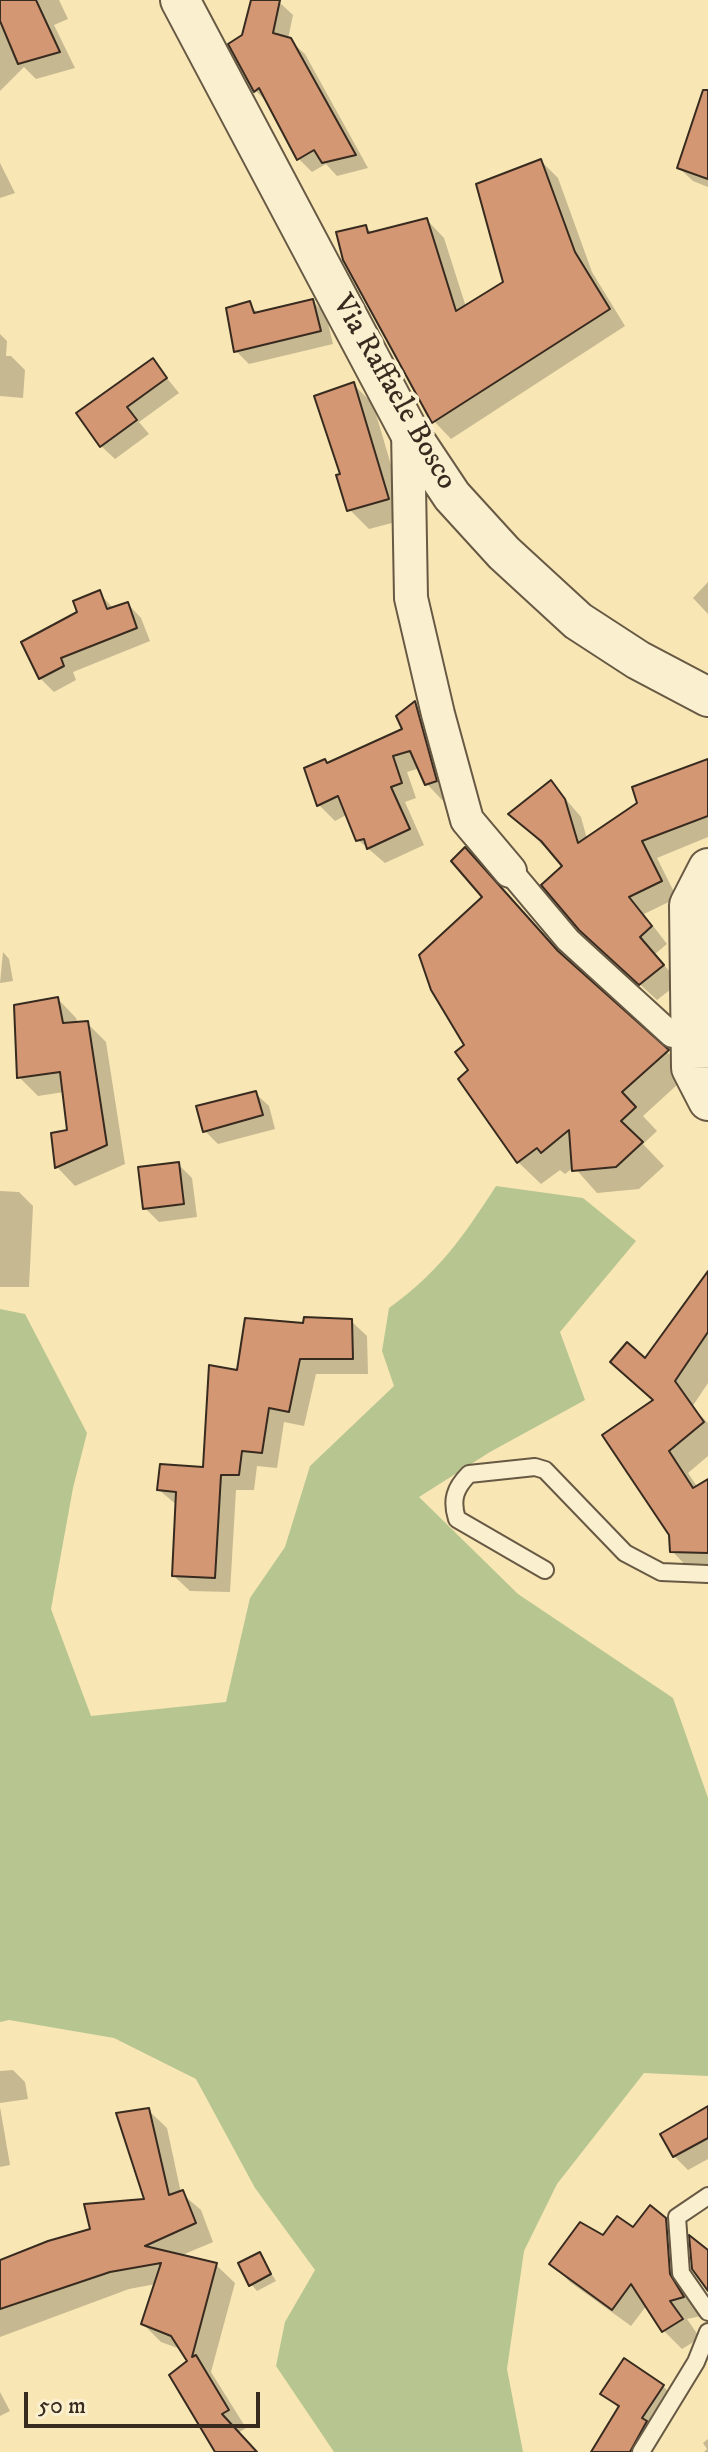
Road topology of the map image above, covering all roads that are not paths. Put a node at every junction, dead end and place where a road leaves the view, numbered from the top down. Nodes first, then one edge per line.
1 (180, 0) edge
2 (408, 430) junction
3 (708, 697) edge
4 (708, 868) edge
5 (510, 871) joint
6 (672, 1035) dead end
7 (708, 1101) edge
8 (545, 1570) dead end
9 (708, 1574) edge
10 (708, 2196) edge
11 (708, 2312) edge
12 (708, 2332) edge
13 (641, 2452) edge

1 - 2 street, Via Raffaele Bosco
2 - 3 street, Via Raffaele Bosco
2 - 5 street
4 - 7 street
5 - 6 street
8 - 9 lane
10 - 11 lane
12 - 13 lane

